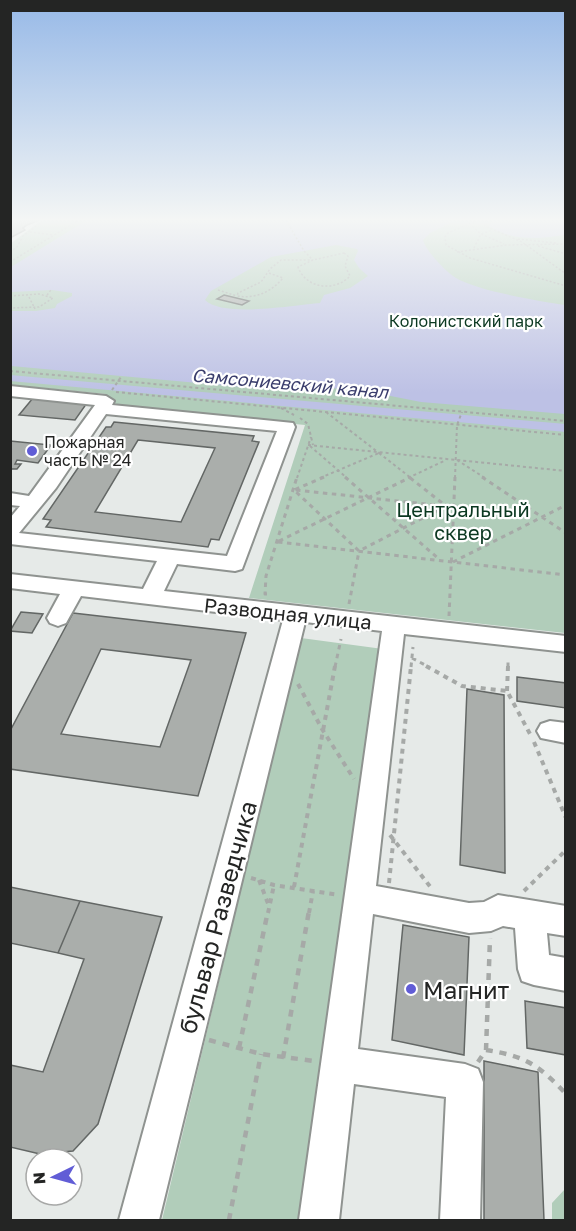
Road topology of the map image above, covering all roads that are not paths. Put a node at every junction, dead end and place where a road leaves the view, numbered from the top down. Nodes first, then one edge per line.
1 (19, 392) edge
2 (106, 400) junction
3 (10, 410) edge
4 (10, 500) edge
5 (34, 503) junction
6 (10, 531) edge
7 (10, 538) edge
8 (67, 544) junction
9 (99, 562) dead end
10 (167, 563) junction
11 (124, 565) dead end
12 (10, 581) edge
13 (74, 588) junction
14 (150, 597) junction
15 (296, 614) junction
16 (58, 618) dead end
17 (404, 636) junction
18 (566, 644) edge
19 (373, 900) junction
20 (530, 915) junction
21 (566, 921) edge
22 (566, 975) edge
23 (339, 1065) junction
24 (139, 1221) edge
25 (318, 1221) edge
26 (460, 1221) edge

1 - 2 street
1 - 3 street
2 - 5 street
2 - 10 street
4 - 5 street
5 - 6 street
7 - 8 street
8 - 9 street
8 - 10 street
10 - 11 street
10 - 14 street
12 - 13 street, Разводная улица
13 - 14 street, Разводная улица
13 - 16 street
14 - 15 street, Разводная улица
15 - 17 street, Разводная улица
15 - 24 street, бульвар Разведчика
17 - 18 street, Разводная улица
17 - 19 street
19 - 20 street
19 - 23 street
20 - 21 street
20 - 22 street
23 - 25 street
23 - 26 street

